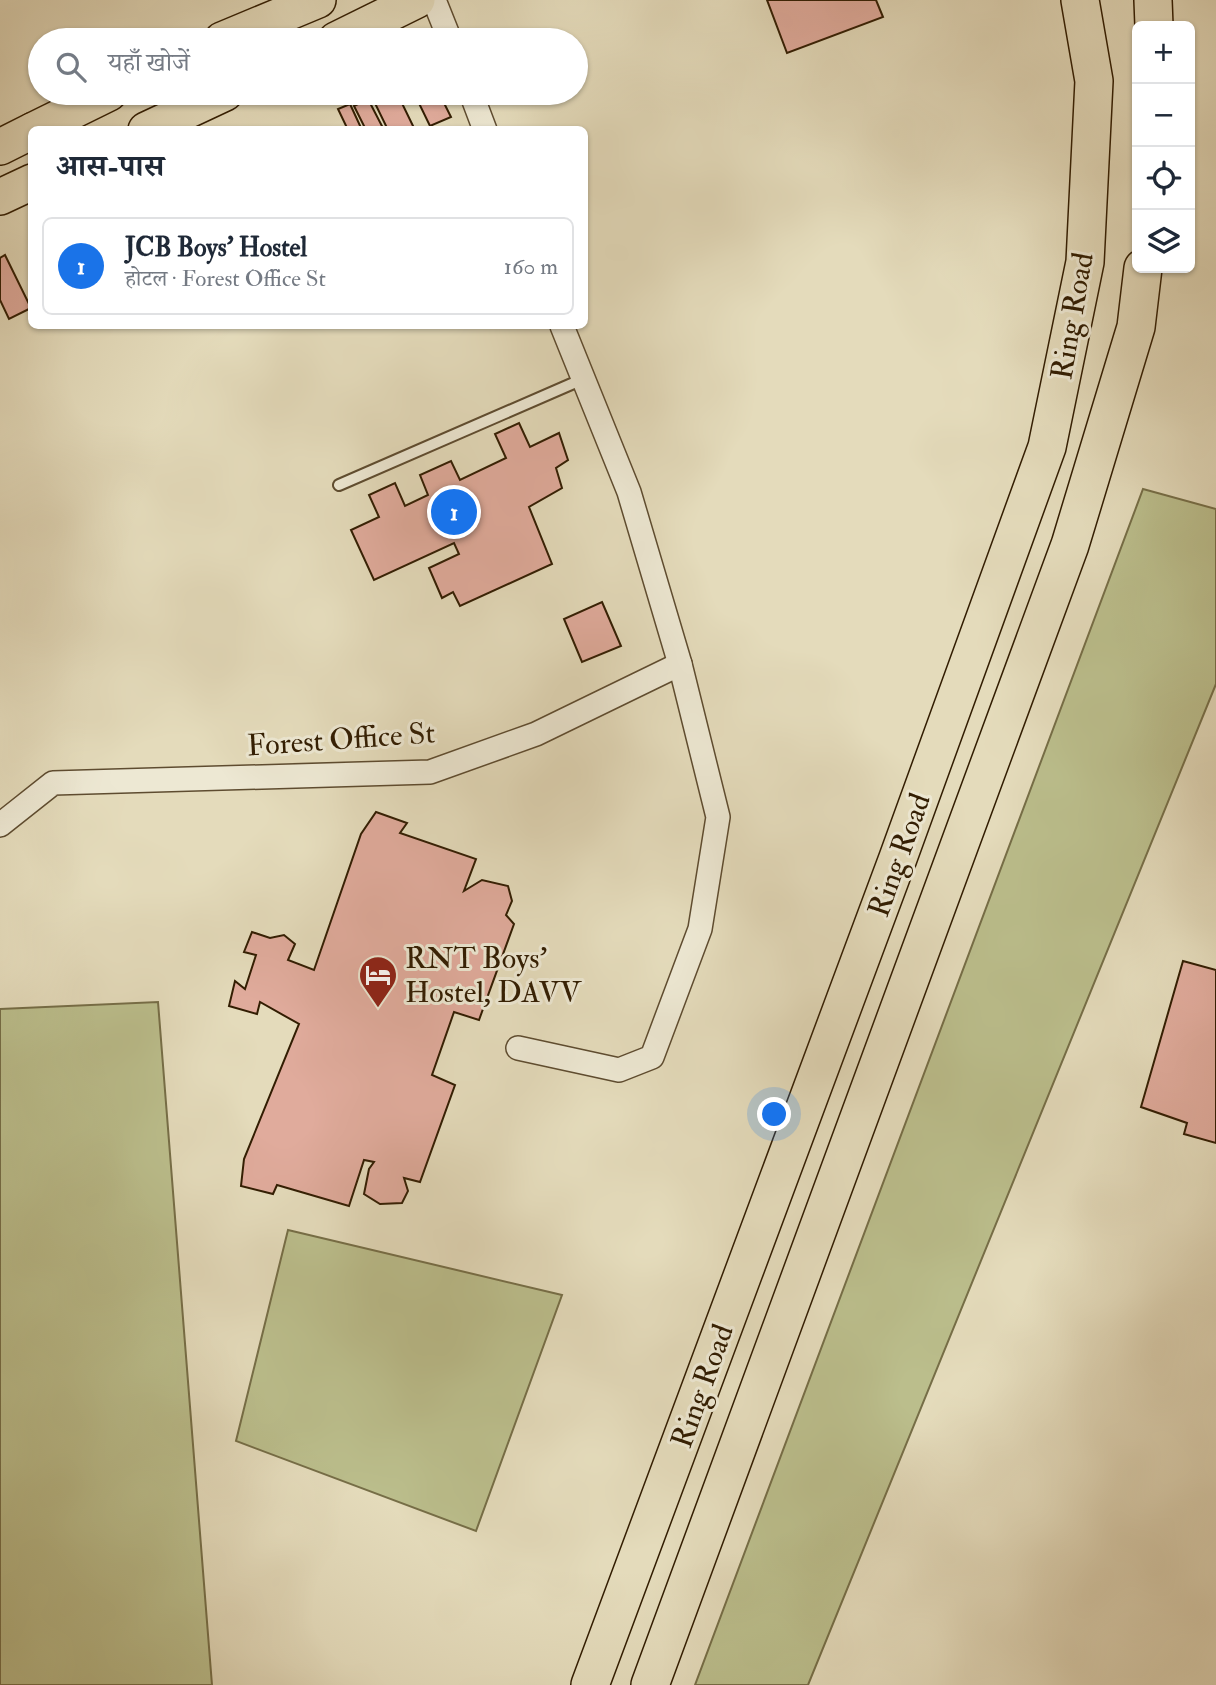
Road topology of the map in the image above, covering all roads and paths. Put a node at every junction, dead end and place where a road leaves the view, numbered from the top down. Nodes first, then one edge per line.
1 (318, 0) edge
2 (417, 0) edge
3 (434, 0) edge
4 (1067, 0) edge
5 (1080, 0) edge
6 (1153, 0) edge
7 (1154, 21) edge
8 (251, 28) edge
9 (360, 28) edge
10 (445, 28) edge
11 (84, 105) edge
12 (199, 105) edge
13 (476, 105) edge
14 (41, 126) edge
15 (155, 126) edge
16 (483, 126) edge
17 (28, 133) edge
18 (0, 147) edge
19 (28, 184) edge
20 (0, 197) edge
21 (1085, 262) junction
22 (1142, 273) edge
23 (563, 329) edge
24 (583, 379) junction
25 (339, 485) dead end
26 (680, 664) junction
27 (0, 825) edge
28 (518, 1048) dead end
29 (590, 1685) edge
30 (650, 1685) edge

1 - 8 main road
2 - 9 main road
3 - 10 street
4 - 21 highway
5 - 21 highway, Ring Road
6 - 7 highway
11 - 14 main road
12 - 15 main road
13 - 16 street
17 - 18 main road
19 - 20 main road
21 - 29 highway, Ring Road
22 - 30 highway, Ring Road
23 - 24 street
24 - 25 lane
24 - 26 street
26 - 27 street, Forest Office St
26 - 28 street

